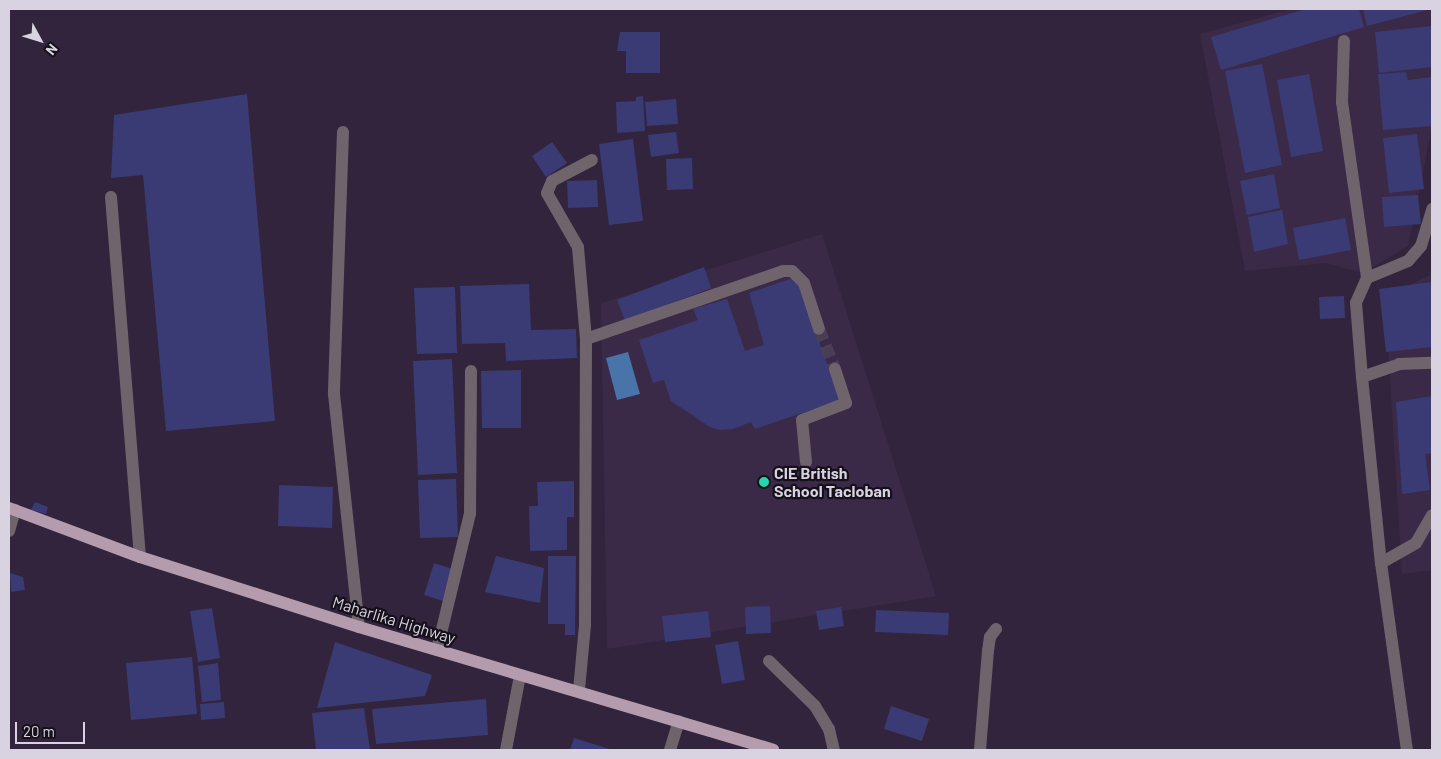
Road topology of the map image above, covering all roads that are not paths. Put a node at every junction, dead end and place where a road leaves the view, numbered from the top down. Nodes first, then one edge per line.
1 (1344, 41) dead end
2 (343, 132) dead end
3 (592, 160) dead end
4 (111, 197) dead end
5 (1432, 209) edge
6 (1367, 278) junction
7 (819, 329) tunnel mouth
8 (586, 339) junction
9 (1432, 363) edge
10 (835, 369) tunnel mouth
11 (471, 372) dead end
12 (1362, 377) junction
13 (806, 462) dead end
14 (12, 509) edge
15 (1432, 515) edge
16 (9, 531) edge
17 (140, 557) junction
18 (1380, 563) junction
19 (359, 627) junction
20 (996, 629) dead end
21 (437, 650) junction
22 (769, 661) dead end
23 (520, 675) junction
24 (579, 690) junction
25 (679, 721) junction
26 (506, 750) edge
27 (670, 750) edge
28 (773, 750) edge
29 (834, 750) edge
30 (980, 750) edge
31 (1407, 750) edge

1 - 6 street
2 - 19 street
3 - 8 street
4 - 17 street
5 - 6 street
6 - 12 street
7 - 8 street
8 - 24 street
9 - 12 street
10 - 13 street
11 - 21 street
12 - 18 street
14 - 16 street
14 - 17 main road, Maharlika Highway
15 - 18 street
17 - 19 main road, Maharlika Highway
18 - 31 street
19 - 21 main road, Maharlika Highway
20 - 30 street
21 - 23 main road, Maharlika Highway
22 - 29 street
23 - 24 main road, Maharlika Highway
23 - 26 street
24 - 25 main road, Maharlika Highway
25 - 27 street
25 - 28 main road, Maharlika Highway

